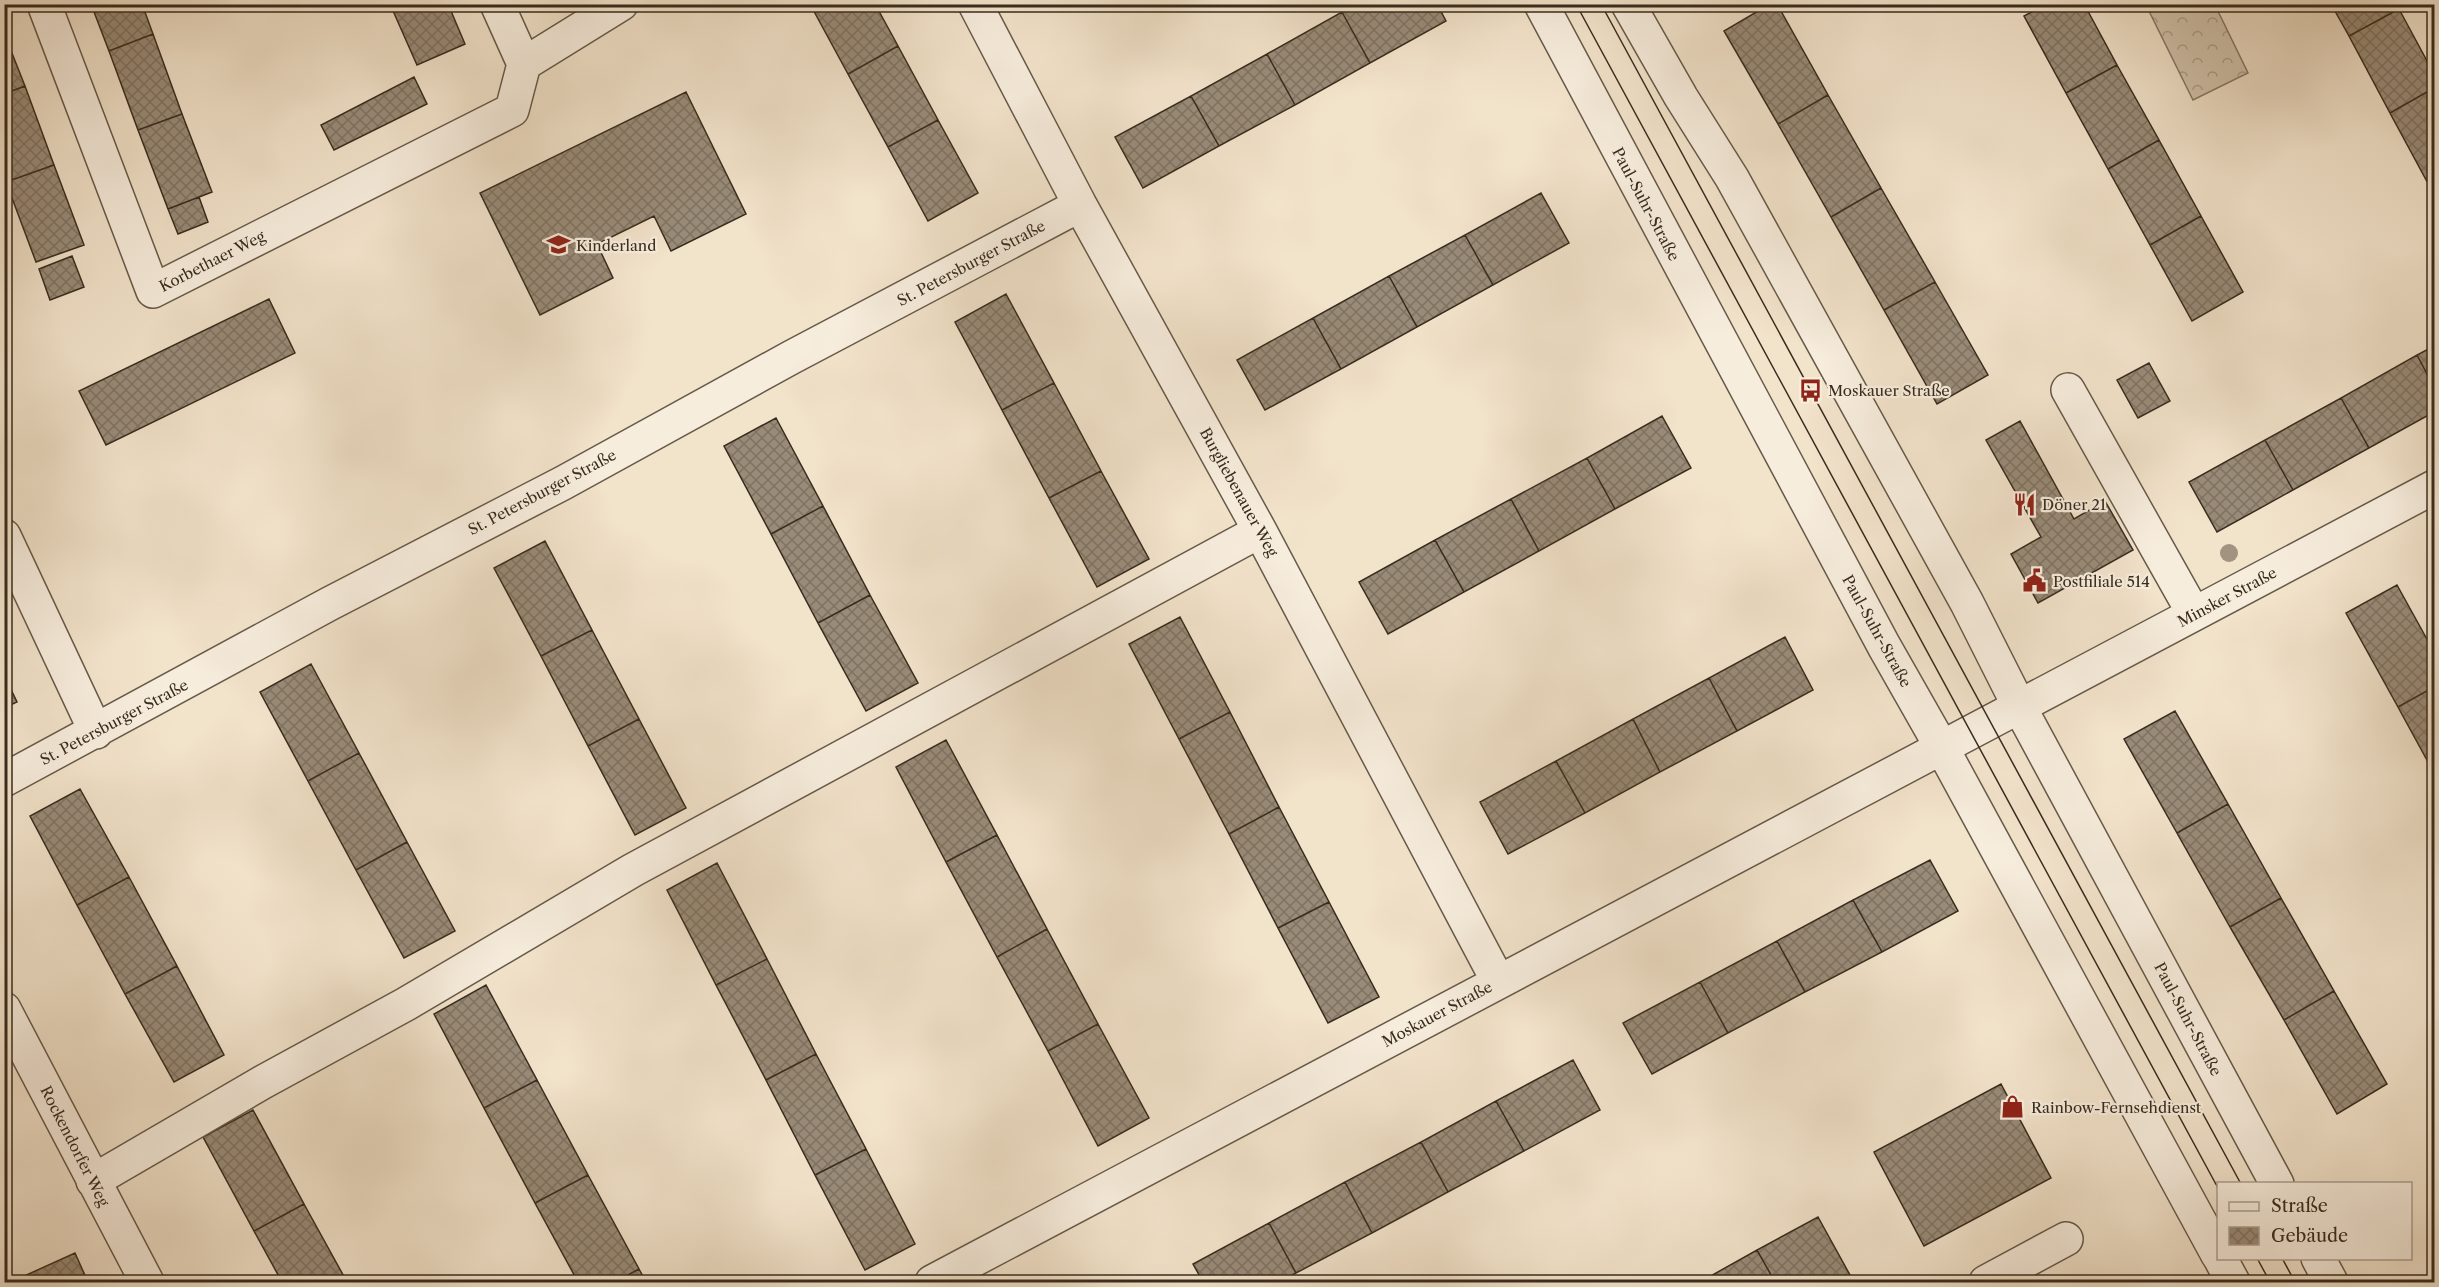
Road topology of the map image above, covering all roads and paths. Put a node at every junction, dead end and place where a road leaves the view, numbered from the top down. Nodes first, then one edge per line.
1 (44, 4) edge
2 (497, 4) edge
3 (621, 4) edge
4 (975, 4) edge
5 (1541, 4) edge
6 (1628, 4) edge
7 (524, 64) junction
8 (1080, 206) junction
9 (2068, 390) dead end
10 (2434, 487) edge
11 (1260, 531) junction
12 (4, 536) edge
13 (2194, 614) junction
14 (2019, 706) junction
15 (96, 732) junction
16 (1942, 748) junction
17 (4, 780) edge
18 (1498, 981) junction
19 (4, 1009) edge
20 (93, 1181) junction
21 (2276, 1182) edge
22 (2066, 1239) dead end
23 (2217, 1253) edge
24 (2221, 1260) edge
25 (2319, 1260) edge
26 (147, 1282) edge
27 (932, 1282) edge
28 (1986, 1282) edge
29 (2233, 1282) edge
30 (2331, 1282) edge

1 - 7 street, Korbethaer Weg
2 - 7 street
3 - 7 street
4 - 8 street, Burgliebenauer Weg
5 - 16 street, Paul-Suhr-Straße
6 - 14 street, Paul-Suhr-Straße
8 - 11 street, Burgliebenauer Weg
8 - 15 street, St. Petersburger Straße
9 - 13 street
10 - 13 street, Minsker Straße
11 - 18 street, Burgliebenauer Weg
11 - 20 street
12 - 15 street
13 - 14 street, Minsker Straße
14 - 16 street, Minsker Straße
14 - 21 street, Paul-Suhr-Straße
15 - 17 street, St. Petersburger Straße
16 - 18 street, Moskauer Straße
16 - 23 street, Paul-Suhr-Straße
18 - 27 street, Moskauer Straße
19 - 20 street, Rockendorfer Weg
20 - 26 street, Rockendorfer Weg
22 - 28 street
24 - 29 street, Paul-Suhr-Straße
25 - 30 street

